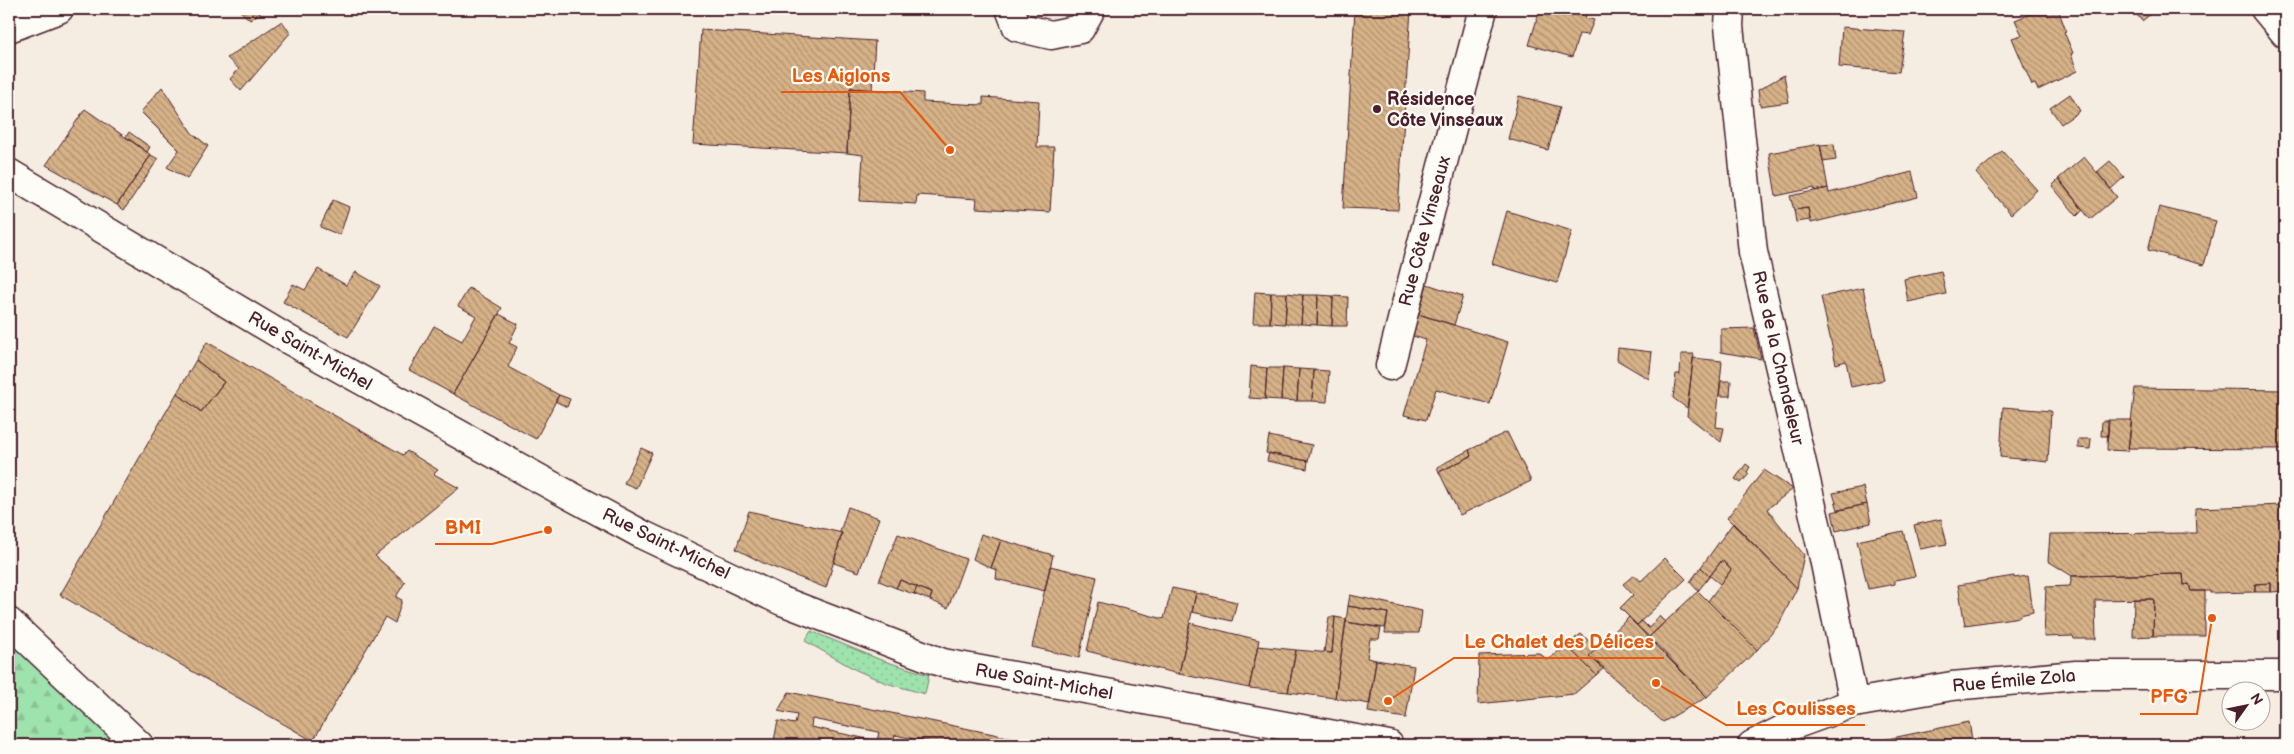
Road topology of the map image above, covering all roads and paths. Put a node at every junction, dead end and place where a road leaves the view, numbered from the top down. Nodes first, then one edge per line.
1 (59, 9) edge
2 (1010, 9) edge
3 (1091, 9) edge
4 (1483, 9) edge
5 (1730, 9) edge
6 (2265, 9) edge
7 (9, 28) edge
8 (2285, 32) edge
9 (9, 173) edge
10 (1390, 366) dead end
11 (9, 622) edge
12 (2285, 675) edge
13 (1854, 704) junction
14 (139, 745) edge
15 (1389, 745) edge
16 (1752, 745) edge

1 - 7 main road
2 - 3 main road
4 - 10 main road, Rue Côte Vinseaux
5 - 13 main road, Rue de la Chandeleur
6 - 8 main road
9 - 15 main road, Rue Saint-Michel
11 - 14 main road
12 - 13 main road, Rue Émile Zola
13 - 16 main road, Rue Émile Zola

